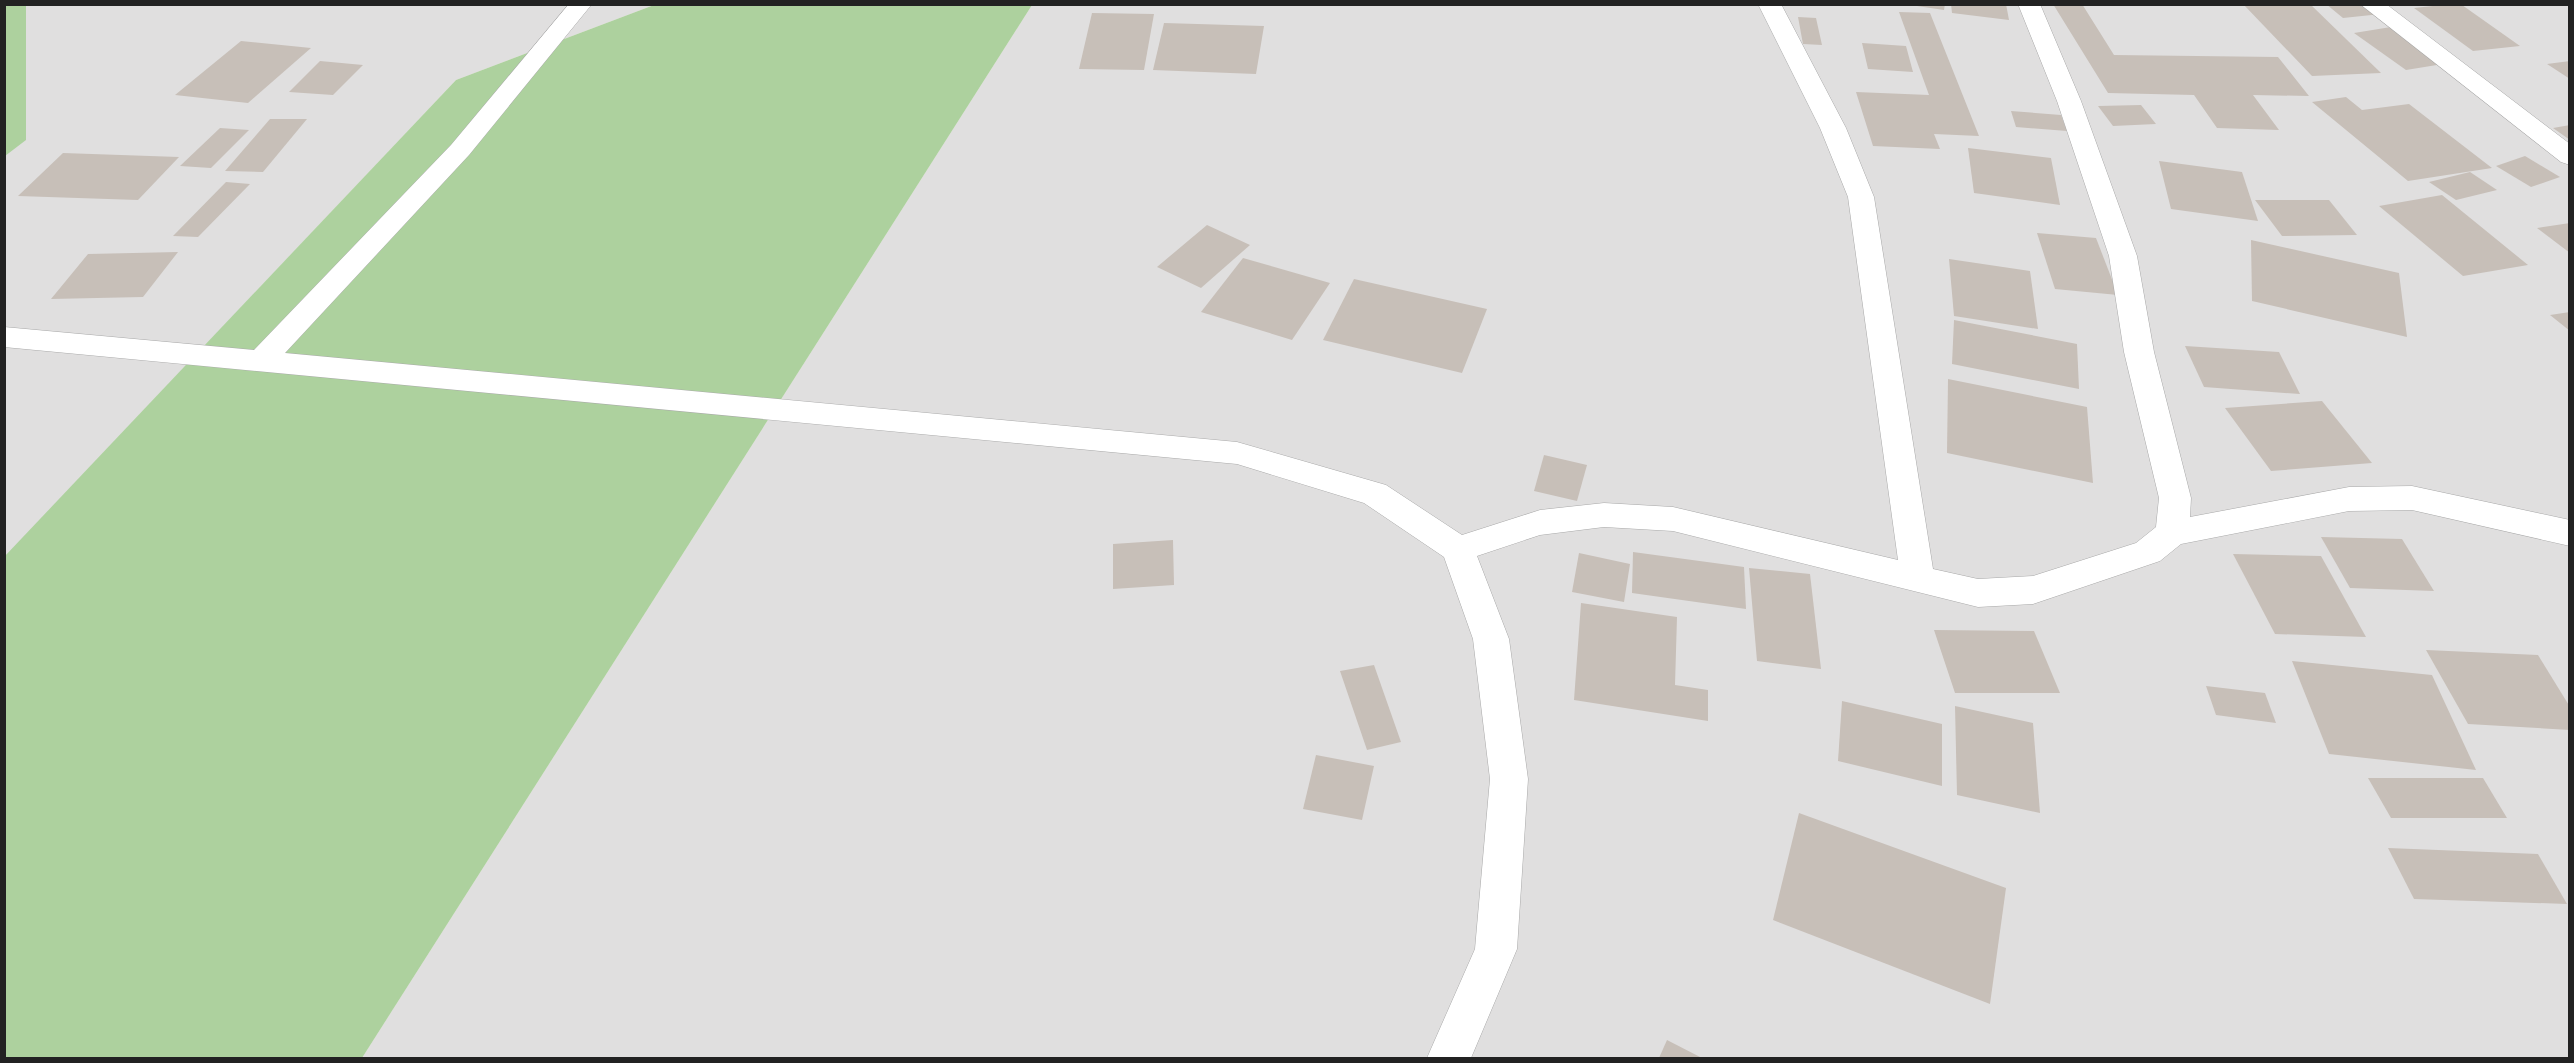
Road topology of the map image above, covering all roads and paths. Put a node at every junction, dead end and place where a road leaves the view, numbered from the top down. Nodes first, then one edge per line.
1 (581, 4) edge
2 (1769, 4) edge
3 (2029, 4) edge
4 (2371, 4) edge
5 (2570, 157) edge
6 (4, 337) edge
7 (261, 361) junction
8 (2172, 533) junction
9 (2570, 533) edge
10 (1458, 549) junction
11 (1917, 576) junction
12 (1449, 1059) edge

1 - 7 street
2 - 11 street
3 - 8 street
4 - 5 street
6 - 7 street
7 - 10 street
8 - 9 street
8 - 11 street
10 - 11 street
10 - 12 street

